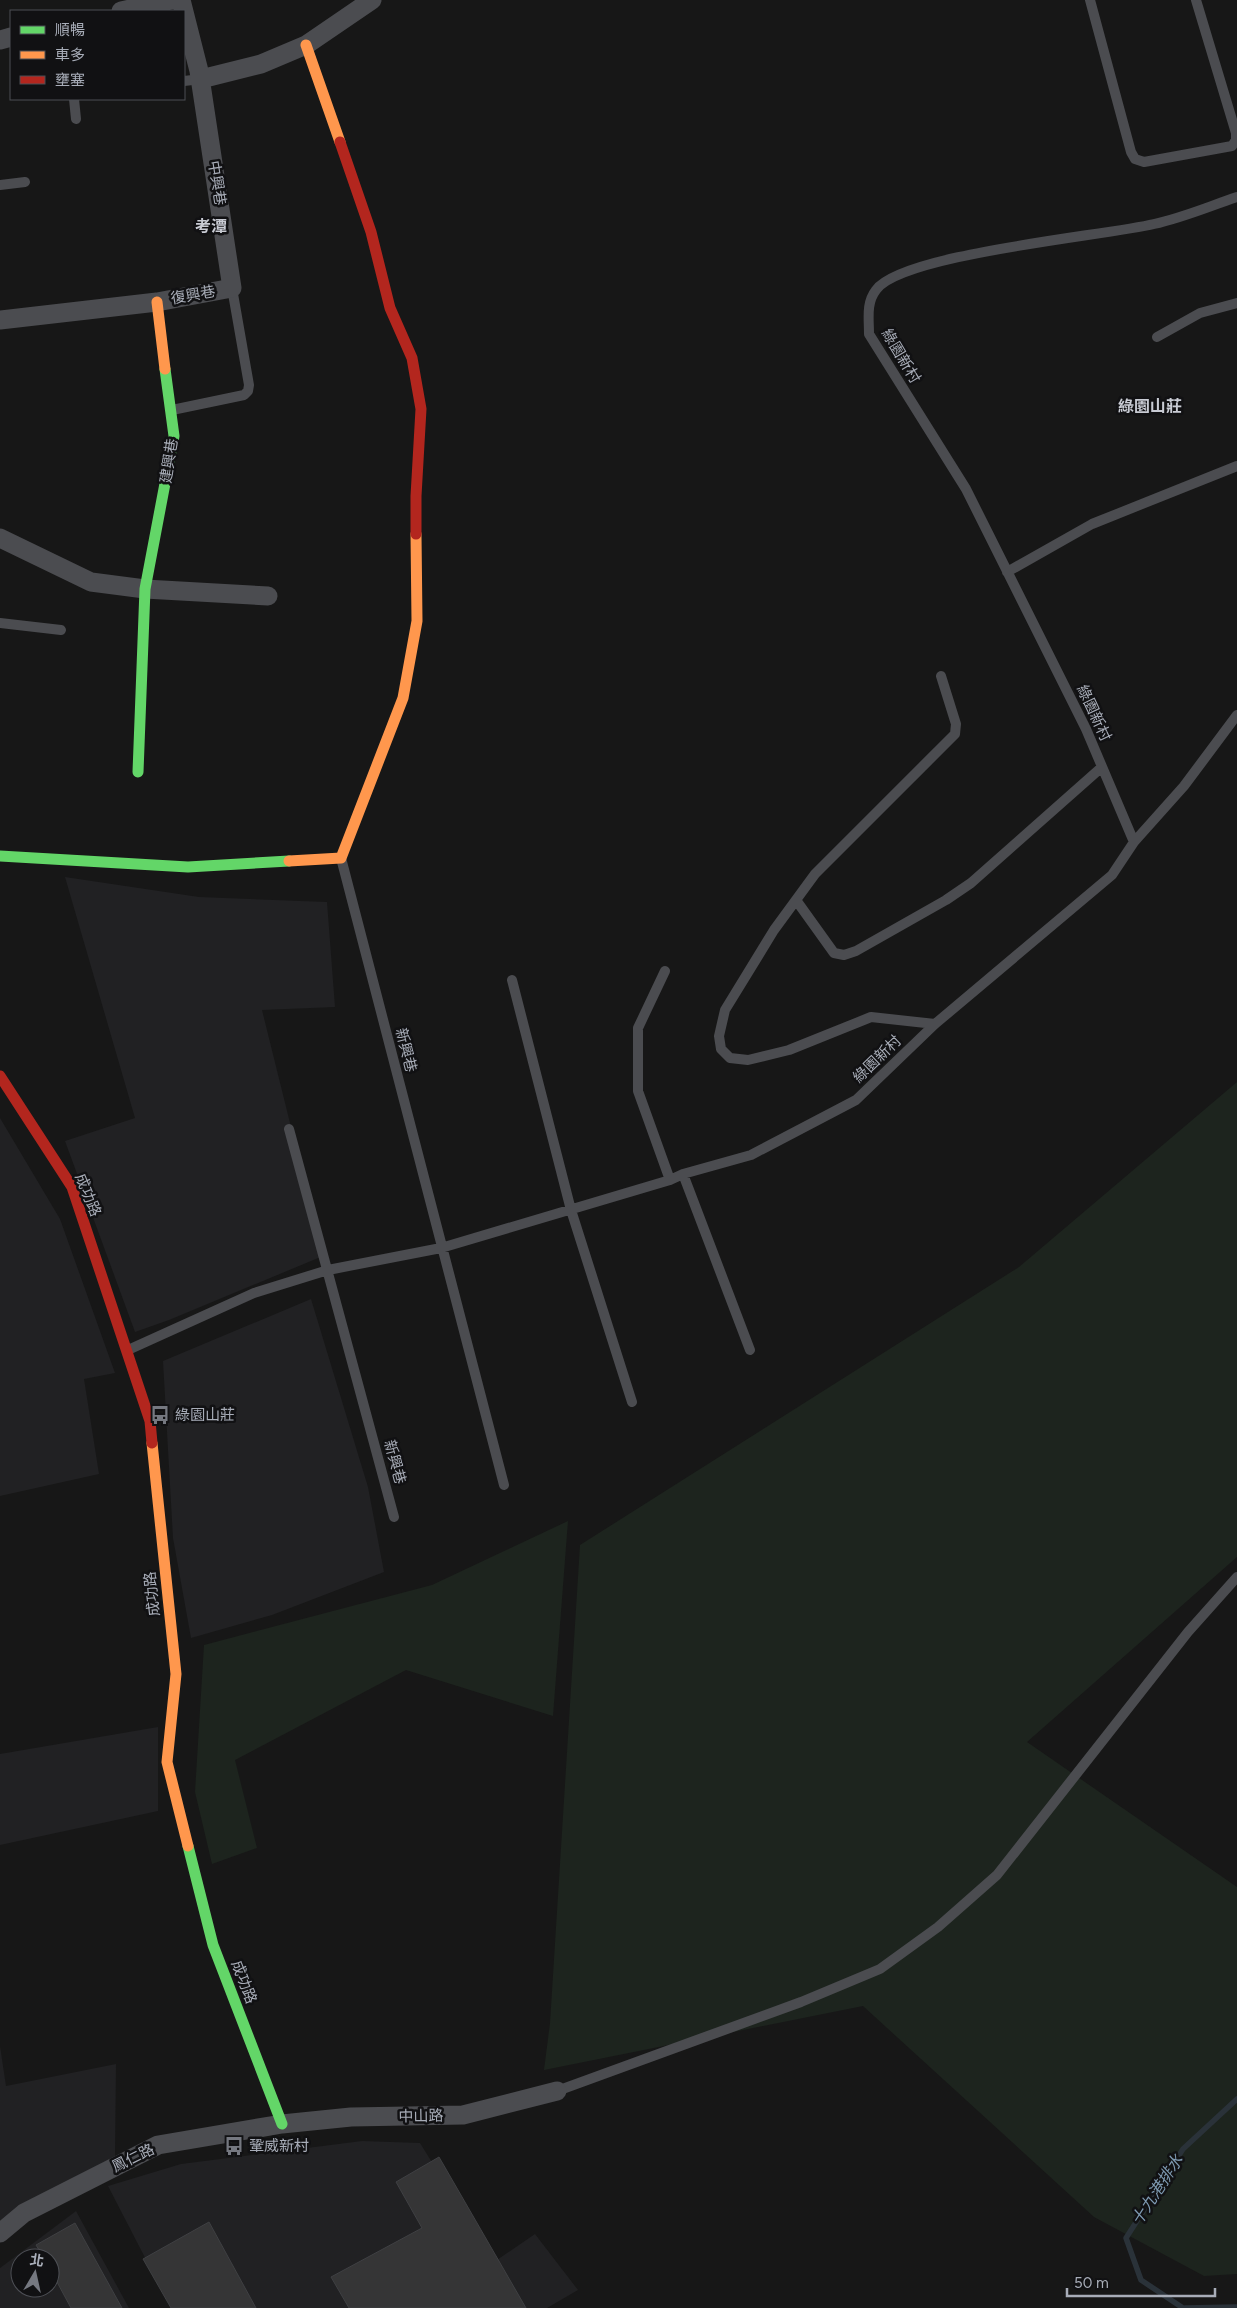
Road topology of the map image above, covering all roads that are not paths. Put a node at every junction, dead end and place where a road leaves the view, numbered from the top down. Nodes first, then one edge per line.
1 (171, 0) edge
2 (372, 0) edge
3 (1090, 0) edge
4 (1196, 0) edge
5 (126, 10) edge
6 (185, 29) edge
7 (306, 45) junction
8 (192, 80) edge
9 (74, 100) edge
10 (76, 119) dead end
11 (25, 182) dead end
12 (0, 185) edge
13 (1237, 197) edge
14 (232, 288) junction
15 (157, 302) junction
16 (1237, 303) edge
17 (0, 320) edge
18 (1157, 337) dead end
19 (171, 410) junction
20 (1237, 466) edge
21 (0, 538) edge
22 (1007, 572) junction
23 (145, 589) junction
24 (268, 596) dead end
25 (0, 623) edge
26 (61, 630) dead end
27 (941, 676) dead end
28 (1237, 715) edge
29 (1102, 767) junction
30 (138, 772) dead end
31 (1134, 842) junction
32 (0, 856) edge
33 (341, 858) junction
34 (796, 900) junction
35 (665, 971) dead end
36 (512, 980) dead end
37 (935, 1024) junction
38 (0, 1076) edge
39 (288, 1129) dead end
40 (683, 1174) junction
41 (670, 1180) junction
42 (571, 1210) junction
43 (441, 1248) junction
44 (328, 1270) junction
45 (750, 1350) dead end
46 (125, 1352) junction
47 (632, 1402) dead end
48 (504, 1485) dead end
49 (394, 1518) dead end
50 (1237, 1577) edge
51 (557, 2091) joint
52 (282, 2124) junction
53 (0, 2233) edge

1 - 5 street
2 - 7 street
3 - 4 lane
6 - 8 street, 中興巷
7 - 8 street
7 - 33 street
8 - 14 street, 中興巷
9 - 10 lane
11 - 12 lane
13 - 22 lane, 綠園新村
14 - 15 street, 復興巷
14 - 19 lane, 復興巷
15 - 17 street, 復興巷
15 - 19 street, 建興巷
16 - 18 lane
19 - 23 street, 建興巷
20 - 22 lane
21 - 23 street
22 - 29 lane, 綠園新村
23 - 24 street
23 - 30 street, 建興巷
25 - 26 lane
27 - 34 lane
28 - 31 lane, 綠園新村
29 - 31 lane, 綠園新村
29 - 34 lane
31 - 37 lane, 綠園新村
32 - 33 street
33 - 43 lane, 新興巷
34 - 37 lane
35 - 41 lane
36 - 42 lane
37 - 40 lane, 綠園新村
38 - 46 street, 成功路
39 - 44 lane, 新興巷
40 - 41 lane, 綠園新村
40 - 45 lane
41 - 42 lane, 綠園新村
42 - 43 lane
42 - 47 lane
43 - 44 lane
43 - 48 lane, 新興巷
44 - 46 lane
44 - 49 lane, 新興巷
46 - 52 street, 成功路
50 - 51 lane
51 - 52 street, 中山路
52 - 53 street, 鳳仁路

